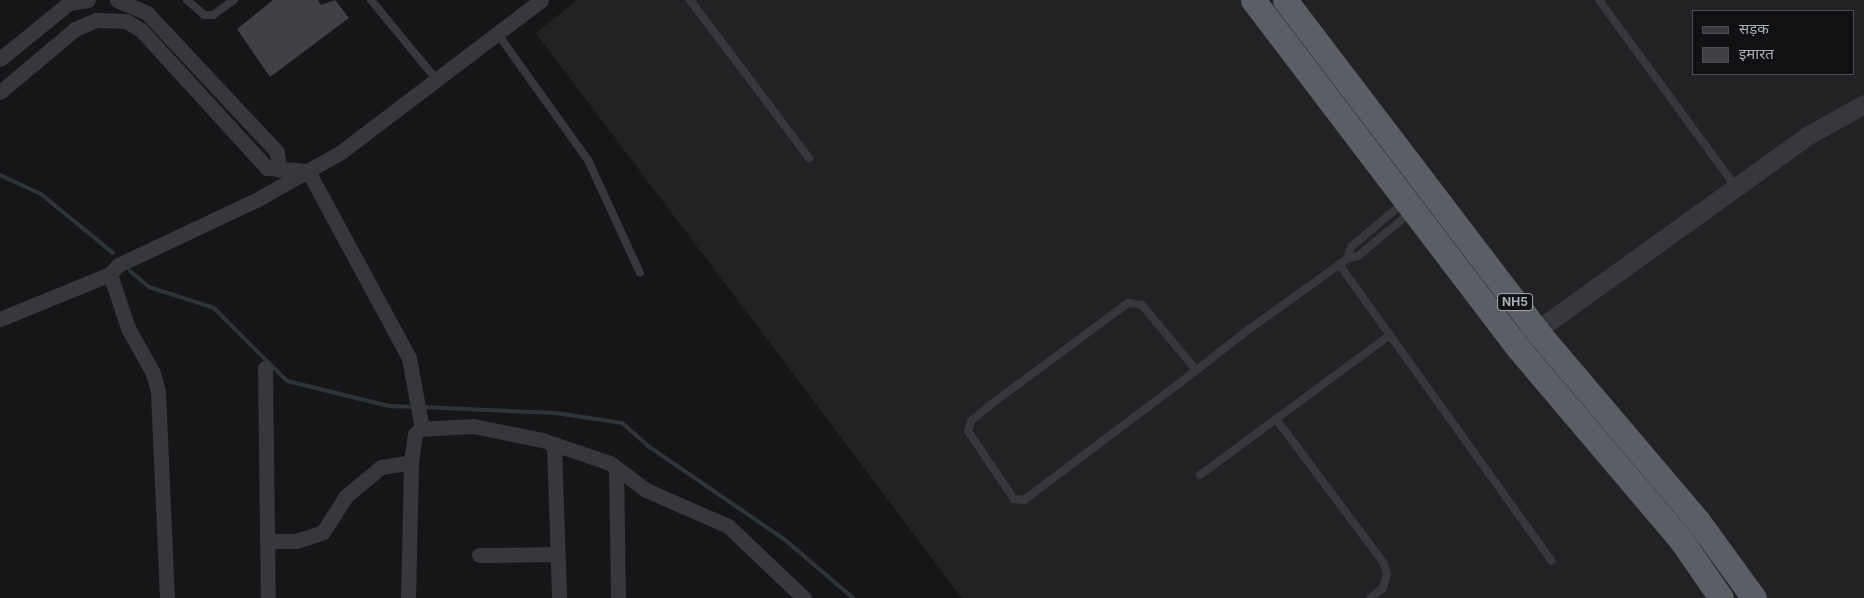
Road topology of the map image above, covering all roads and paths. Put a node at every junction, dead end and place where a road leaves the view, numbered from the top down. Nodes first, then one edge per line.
1 (88, 0) edge
2 (117, 0) edge
3 (187, 0) edge
4 (234, 0) edge
5 (372, 0) edge
6 (541, 0) edge
7 (690, 0) edge
8 (1253, 0) edge
9 (1285, 0) edge
10 (1599, 0) edge
11 (497, 33) junction
12 (0, 59) edge
13 (436, 79) junction
14 (0, 92) edge
15 (1864, 104) edge
16 (809, 158) dead end
17 (279, 170) junction
18 (308, 171) junction
19 (1735, 186) junction
20 (1410, 206) junction
21 (1347, 258) junction
22 (1339, 264) junction
23 (640, 273) dead end
24 (110, 274) junction
25 (0, 319) edge
26 (1537, 331) junction
27 (1390, 335) junction
28 (1516, 344) junction
29 (265, 368) dead end
30 (1196, 370) junction
31 (1276, 419) junction
32 (422, 429) junction
33 (554, 444) junction
34 (410, 462) junction
35 (616, 469) junction
36 (1200, 475) dead end
37 (267, 541) junction
38 (479, 554) dead end
39 (558, 554) junction
40 (1552, 561) dead end
41 (167, 598) edge
42 (268, 598) edge
43 (408, 598) edge
44 (559, 598) edge
45 (618, 598) edge
46 (804, 598) edge
47 (1370, 598) edge
48 (1721, 598) edge
49 (1754, 598) edge

1 - 12 street
2 - 17 street
3 - 4 lane
5 - 13 lane
6 - 11 street
7 - 16 lane
8 - 20 highway, NH5
9 - 26 highway, NH5
10 - 19 lane
11 - 13 street
11 - 23 lane
13 - 18 street
14 - 17 street
15 - 19 street
17 - 18 street
18 - 24 street
18 - 32 street
19 - 26 street
20 - 21 lane
20 - 21 lane
20 - 28 highway, NH5
21 - 22 lane
22 - 27 lane
22 - 30 lane
24 - 25 street
24 - 41 street
26 - 28 street
26 - 49 highway, NH5
27 - 31 lane
27 - 40 lane
28 - 48 highway, NH5
29 - 37 street
30 - 30 lane
31 - 36 lane
31 - 47 lane
32 - 33 street
32 - 34 street
33 - 35 street
33 - 39 street
34 - 37 street
34 - 43 street
35 - 45 street
35 - 46 street
37 - 42 street
38 - 39 street
39 - 44 street

